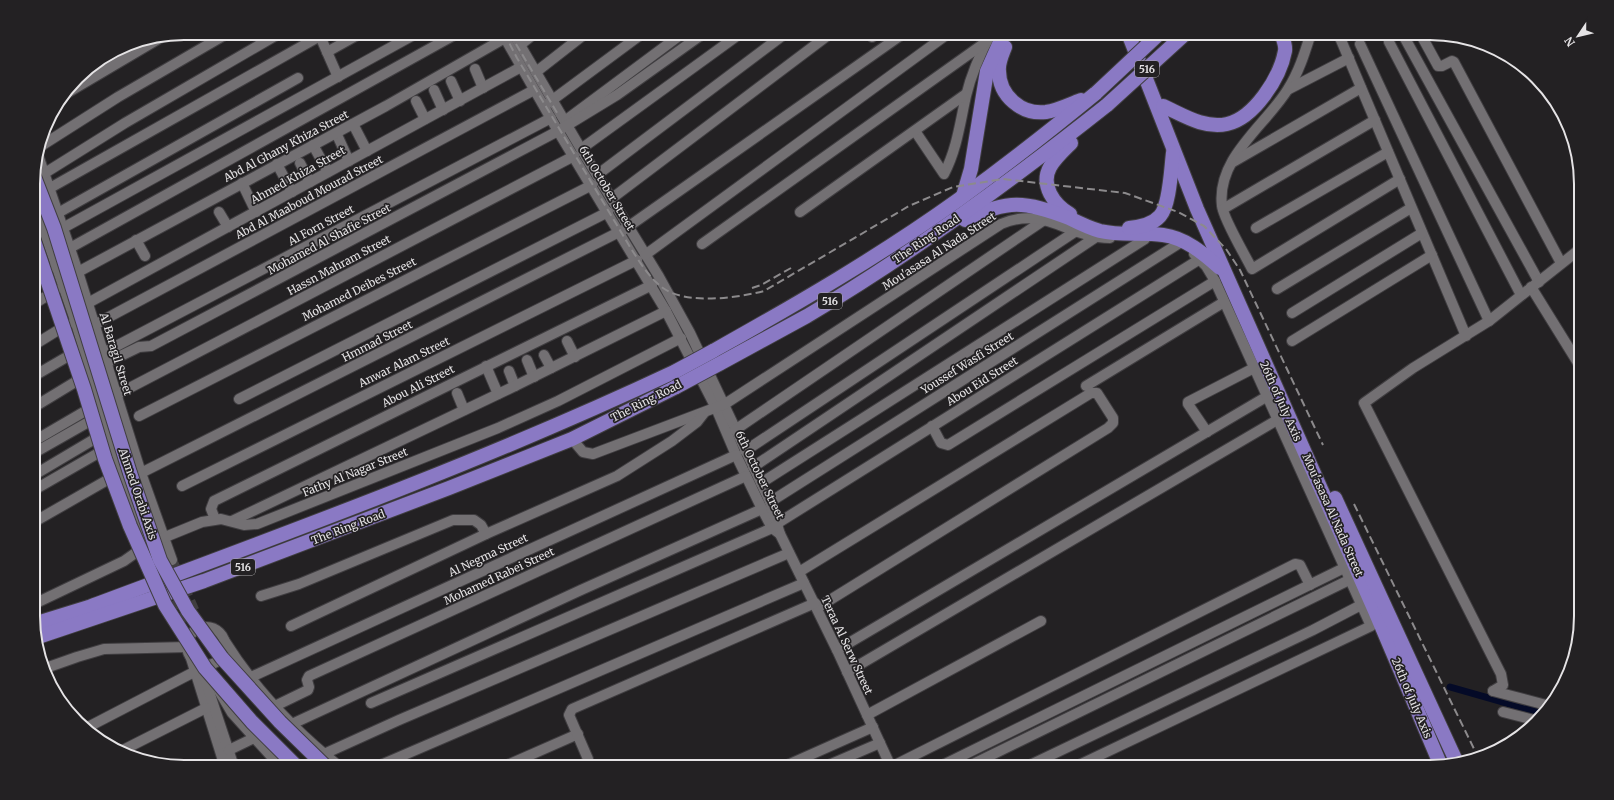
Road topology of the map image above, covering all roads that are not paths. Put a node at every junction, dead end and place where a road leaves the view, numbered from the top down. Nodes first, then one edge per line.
1 (216, 40) edge
2 (268, 40) edge
3 (313, 40) edge
4 (323, 40) edge
5 (348, 40) edge
6 (404, 40) edge
7 (445, 40) edge
8 (498, 40) edge
9 (509, 40) edge
10 (514, 40) edge
11 (526, 40) edge
12 (577, 40) edge
13 (634, 40) edge
14 (674, 40) edge
15 (694, 40) edge
16 (731, 40) edge
17 (777, 40) edge
18 (822, 40) edge
19 (894, 40) edge
20 (939, 40) edge
21 (985, 40) edge
22 (988, 40) edge
23 (1001, 40) edge
24 (1009, 40) edge
25 (1132, 40) edge
26 (1133, 40) edge
27 (1153, 40) edge
28 (1178, 40) edge
29 (1283, 40) edge
30 (1309, 40) edge
31 (1343, 40) edge
32 (1406, 40) edge
33 (1424, 40) edge
34 (1389, 42) dead end
35 (1360, 44) dead end
36 (149, 45) edge
37 (520, 45) junction
38 (327, 52) junction
39 (1349, 58) junction
40 (520, 67) junction
41 (475, 69) dead end
42 (536, 72) junction
43 (338, 77) junction
44 (298, 78) dead end
45 (451, 81) dead end
46 (78, 86) edge
47 (483, 88) junction
48 (1362, 88) junction
49 (1288, 89) junction
50 (434, 90) dead end
51 (534, 90) junction
52 (1096, 93) junction
53 (966, 94) junction
54 (416, 101) dead end
55 (460, 101) junction
56 (548, 103) junction
57 (1107, 105) junction
58 (1163, 106) junction
59 (443, 110) junction
60 (551, 118) junction
61 (425, 119) junction
62 (1375, 120) junction
63 (353, 124) junction
64 (563, 127) junction
65 (915, 131) junction
66 (338, 137) dead end
67 (46, 142) edge
68 (313, 145) junction
69 (367, 151) junction
70 (1173, 151) junction
71 (1388, 152) junction
72 (578, 153) junction
73 (350, 160) junction
74 (300, 163) dead end
75 (1231, 163) junction
76 (277, 164) junction
77 (40, 172) edge
78 (328, 172) junction
79 (40, 174) edge
80 (597, 174) junction
81 (40, 177) edge
82 (1400, 179) junction
83 (310, 182) junction
84 (242, 183) junction
85 (592, 185) junction
86 (50, 188) junction
87 (292, 192) junction
88 (611, 199) junction
89 (966, 205) junction
90 (1412, 208) junction
91 (1223, 209) junction
92 (219, 212) dead end
93 (256, 212) junction
94 (608, 212) junction
95 (800, 212) dead end
96 (58, 213) junction
97 (40, 218) edge
98 (1044, 220) junction
99 (228, 227) junction
100 (44, 228) junction
101 (63, 228) junction
102 (1256, 228) dead end
103 (624, 229) junction
104 (1076, 231) junction
105 (40, 232) edge
106 (1422, 233) junction
107 (1096, 237) junction
108 (1145, 239) junction
109 (136, 240) junction
110 (702, 244) dead end
111 (1178, 244) junction
112 (70, 248) junction
113 (1574, 253) edge
114 (40, 255) edge
115 (145, 256) dead end
116 (1432, 256) junction
117 (641, 257) junction
118 (1200, 259) junction
119 (56, 263) junction
120 (1561, 263) junction
121 (78, 272) junction
122 (40, 273) edge
123 (1219, 276) junction
124 (652, 285) junction
125 (1535, 285) junction
126 (64, 286) junction
127 (1277, 289) dead end
128 (1521, 295) junction
129 (40, 300) edge
130 (1224, 302) junction
131 (88, 303) junction
132 (666, 311) junction
133 (1292, 313) dead end
134 (75, 320) junction
135 (1489, 321) junction
136 (94, 325) junction
137 (1466, 336) junction
138 (681, 338) junction
139 (40, 341) edge
140 (567, 341) dead end
141 (1292, 341) dead end
142 (83, 347) junction
143 (103, 353) junction
144 (544, 355) dead end
145 (1574, 355) edge
146 (575, 356) junction
147 (527, 360) dead end
148 (106, 363) junction
149 (486, 366) junction
150 (551, 368) junction
151 (1254, 368) junction
152 (509, 371) dead end
153 (40, 372) edge
154 (90, 373) junction
155 (534, 377) junction
156 (515, 386) junction
157 (1086, 386) dead end
158 (457, 392) dead end
159 (498, 394) junction
160 (116, 395) junction
161 (1266, 397) junction
162 (239, 399) dead end
163 (40, 403) edge
164 (99, 403) junction
165 (720, 406) junction
166 (464, 410) junction
167 (704, 413) junction
168 (102, 414) junction
169 (139, 416) dead end
170 (1277, 420) junction
171 (932, 426) junction
172 (736, 430) junction
173 (108, 432) junction
174 (1207, 432) junction
175 (40, 437) edge
176 (572, 439) junction
177 (112, 445) junction
178 (40, 450) edge
179 (740, 453) junction
180 (753, 467) junction
181 (40, 472) edge
182 (122, 472) junction
183 (141, 473) junction
184 (746, 476) junction
185 (761, 483) junction
186 (182, 486) dead end
187 (40, 487) edge
188 (766, 505) junction
189 (40, 519) edge
190 (215, 520) junction
191 (232, 521) junction
192 (777, 527) junction
193 (486, 534) junction
194 (164, 538) junction
195 (148, 544) junction
196 (789, 553) junction
197 (172, 560) tunnel mouth
198 (156, 565) dead end
199 (1344, 568) junction
200 (799, 572) junction
201 (1349, 580) junction
202 (804, 583) junction
203 (1310, 585) junction
204 (261, 596) dead end
205 (40, 601) edge
206 (1361, 605) junction
207 (816, 606) junction
208 (1042, 621) dead end
209 (40, 622) edge
210 (184, 626) tunnel mouth
211 (291, 626) dead end
212 (41, 636) edge
213 (224, 640) junction
214 (189, 646) junction
215 (837, 650) junction
216 (200, 666) junction
217 (50, 667) edge
218 (847, 672) junction
219 (251, 677) junction
220 (371, 703) dead end
221 (1544, 704) edge
222 (275, 706) junction
223 (206, 708) junction
224 (1503, 712) dead end
225 (232, 713) junction
226 (867, 715) junction
227 (1531, 718) edge
228 (218, 719) junction
229 (292, 724) junction
230 (91, 726) edge
231 (872, 727) junction
232 (578, 734) junction
233 (254, 738) junction
234 (880, 743) junction
235 (127, 748) edge
236 (229, 750) junction
237 (1455, 758) edge
238 (223, 760) edge
239 (232, 760) edge
240 (274, 760) edge
241 (290, 760) edge
242 (325, 760) edge
243 (392, 760) edge
244 (519, 760) edge
245 (588, 760) edge
246 (799, 760) edge
247 (840, 760) edge
248 (889, 760) edge
249 (904, 760) edge
250 (953, 760) edge
251 (981, 760) edge
252 (1041, 760) edge
253 (1089, 760) edge
254 (1438, 760) edge

1 - 67 street
2 - 77 street
3 - 86 street
4 - 38 street
5 - 38 street
6 - 43 street
7 - 112 street
8 - 63 street, Abd Al Ghany Khiza Street
9 - 40 street, 6th October Street
10 - 37 street, 6th October Street
11 - 37 street
12 - 42 street
13 - 56 street
14 - 64 street
15 - 64 street
16 - 72 street, Hassn Mahram Street
17 - 80 street
18 - 88 street
19 - 103 street, Hmmad Street
20 - 117 street, Anwar Alam Street
21 - 110 street
22 - 53 street
23 - 89 highway
24 - 52 highway
25 - 70 highway, 26th of July Axis
26 - 58 highway, 26th of July Axis
27 - 52 highway, The Ring Road / 516, bridge
28 - 57 highway, The Ring Road / 516, bridge
29 - 58 highway
30 - 49 street
31 - 39 street
32 - 125 street
33 - 120 street
34 - 128 street
35 - 135 street
36 - 46 street
37 - 42 street, 6th October Street
38 - 43 street
39 - 48 street
39 - 49 street
40 - 47 street, Ahmed Khiza Street
40 - 51 street, 6th October Street
41 - 47 street
42 - 56 street, 6th October Street
43 - 101 street
44 - 96 street
45 - 55 street
47 - 55 street, Ahmed Khiza Street
48 - 62 street
48 - 75 street
49 - 75 street
50 - 59 street
51 - 56 street, 6th October Street
51 - 136 street, Abd Al Maaboud Mourad Street
52 - 89 highway, The Ring Road / 516
53 - 65 street
53 - 65 street
54 - 61 street
55 - 59 street, Ahmed Khiza Street
56 - 60 street, 6th October Street
56 - 64 street, 6th October Street
57 - 70 highway
57 - 89 highway, The Ring Road / 516
58 - 237 highway, 26th of July Axis
59 - 61 street, Ahmed Khiza Street
60 - 64 street, 6th October Street
60 - 143 street, Al Forn Street
61 - 69 street, Ahmed Khiza Street
62 - 71 street
62 - 91 street
63 - 68 street, Abd Al Ghany Khiza Street
63 - 69 street
64 - 72 street, 6th October Street
64 - 148 street, Mohamed Al Shafie Street
65 - 95 street
66 - 73 street
68 - 76 street, Abd Al Ghany Khiza Street
68 - 78 street
69 - 73 street, Ahmed Khiza Street
70 - 123 highway, 26th of July Axis
71 - 82 street
71 - 102 street
72 - 80 street, 6th October Street
72 - 85 street, 6th October Street
72 - 160 street, Hassn Mahram Street
73 - 78 street, Ahmed Khiza Street
74 - 83 street
75 - 91 street
76 - 84 street, Abd Al Ghany Khiza Street
76 - 87 street
78 - 83 street, Ahmed Khiza Street
79 - 86 street, Al Baragil Street
80 - 88 street, 6th October Street
81 - 242 highway, Ahmed Orabi Axis, bridge
82 - 90 street
82 - 91 street
83 - 87 street, Ahmed Khiza Street
84 - 93 street
84 - 109 street, Abd Al Ghany Khiza Street
85 - 94 street, 6th October Street
85 - 169 street, Mohamed Deibes Street
86 - 96 street, Al Baragil Street
87 - 93 street, Ahmed Khiza Street
88 - 103 street, 6th October Street
89 - 123 highway
89 - 176 highway, The Ring Road / 516, bridge
89 - 209 highway, The Ring Road / 516, bridge
90 - 106 street
90 - 127 street
92 - 99 street
93 - 99 street, Ahmed Khiza Street
94 - 103 street, 6th October Street
94 - 162 street
96 - 101 street, Al Baragil Street
97 - 100 street
98 - 104 street, Mou'asasa Al Nada Street
98 - 165 street, Mou'asasa Al Nada Street
98 - 172 street
99 - 131 street, Ahmed Khiza Street
100 - 105 street
100 - 119 street
101 - 112 street, Al Baragil Street
103 - 117 street, 6th October Street
103 - 183 street, Hmmad Street
104 - 107 street, Mou'asasa Al Nada Street
104 - 179 street, Al Negma Street
106 - 116 street
106 - 133 street
107 - 108 street, Mou'asasa Al Nada Street
107 - 180 street
108 - 111 street, Mou'asasa Al Nada Street
108 - 185 street
109 - 115 street
109 - 121 street, Abd Al Ghany Khiza Street
111 - 118 street, Mou'asasa Al Nada Street
111 - 188 street, Youssef Wasfi Street
112 - 121 street, Al Baragil Street
113 - 120 street
114 - 241 highway, Ahmed Orabi Axis, bridge
116 - 137 street
116 - 141 street
117 - 124 street, 6th October Street
117 - 165 street, 6th October Street
117 - 186 street, Anwar Alam Street
118 - 123 street, Mou'asasa Al Nada Street
118 - 171 street, Abou Eid Street
119 - 122 street
119 - 126 street
120 - 125 street
121 - 131 street, Al Baragil Street
123 - 130 street, Mou'asasa Al Nada Street
123 - 171 street
123 - 254 highway, 26th of July Axis
124 - 132 street, 6th October Street
124 - 149 street, Abou Ali Street
125 - 128 street
125 - 145 street
126 - 129 street
126 - 134 street
128 - 135 street
130 - 151 street, Mou'asasa Al Nada Street
130 - 157 street
131 - 136 street, Al Baragil Street
132 - 138 street, 6th October Street
132 - 146 street
134 - 139 street
134 - 142 street
135 - 137 street
136 - 143 street, Al Baragil Street
137 - 221 street
138 - 165 street, 6th October Street
138 - 191 street, Fathy Al Nagar Street
140 - 146 street
142 - 153 street
142 - 154 street
143 - 148 street, Al Baragil Street
144 - 150 street
146 - 150 street
147 - 155 street
148 - 160 street, Al Baragil Street
149 - 159 street
149 - 190 street, Abou Ali Street
150 - 155 street
151 - 161 street, Mou'asasa Al Nada Street
151 - 174 street
152 - 156 street
154 - 163 street
154 - 164 street
155 - 156 street
156 - 159 street
158 - 166 street
159 - 166 street
160 - 183 street, Al Baragil Street
161 - 170 street, Mou'asasa Al Nada Street
161 - 174 street
164 - 168 street
164 - 175 street
165 - 167 street, Mou'asasa Al Nada Street
165 - 172 street, 6th October Street
165 - 179 street, 6th October Street
166 - 191 street
167 - 176 street, Mou'asasa Al Nada Street
167 - 193 street
168 - 173 street
168 - 178 street
170 - 199 street, Mou'asasa Al Nada Street
170 - 218 street
171 - 192 street, Abou Eid Street
172 - 179 street, 6th October Street
173 - 177 street
173 - 181 street
174 - 215 street
176 - 212 highway, The Ring Road / 516
177 - 182 street
177 - 187 street
179 - 180 street, 6th October Street
179 - 184 street, 6th October Street
179 - 219 street, Al Negma Street
180 - 185 street, 6th October Street
182 - 189 street
182 - 195 street
183 - 194 street, Al Baragil Street
184 - 188 street, 6th October Street
184 - 222 street, Mohamed Rabei Street
185 - 188 street, 6th October Street
188 - 192 street, 6th October Street
188 - 229 street, Youssef Wasfi Street
190 - 191 street, Fathy Al Nagar Street
190 - 194 street, Fathy Al Nagar Street
192 - 196 street, Teraa Al Serw Street
192 - 220 street, Abou Eid Street
193 - 204 street
193 - 211 street
194 - 195 street, Fathy Al Nagar Street
194 - 197 street, Al Baragil Street
195 - 198 street
195 - 205 street, Fathy Al Nagar Street
196 - 200 street, Teraa Al Serw Street
196 - 242 street
199 - 201 street, Mou'asasa Al Nada Street
199 - 203 street
200 - 202 street, Teraa Al Serw Street
200 - 207 street
201 - 206 street, Mou'asasa Al Nada Street
201 - 251 street
202 - 207 street, Teraa Al Serw Street
202 - 243 street
203 - 249 street
203 - 250 street
206 - 252 street
206 - 253 street, Mou'asasa Al Nada Street
207 - 215 street, Teraa Al Serw Street
207 - 232 street
208 - 226 street
210 - 214 street
213 - 214 street
213 - 216 street
213 - 219 street
214 - 216 street
214 - 217 street
215 - 218 street, Teraa Al Serw Street
216 - 223 street
216 - 225 street
216 - 228 street
216 - 230 street
218 - 226 street, Teraa Al Serw Street
219 - 222 street
222 - 229 street
223 - 235 street
223 - 238 street
224 - 227 street
225 - 228 street
225 - 233 street
226 - 231 street, Teraa Al Serw Street
228 - 236 street
229 - 242 street
231 - 234 street, Teraa Al Serw Street
231 - 246 street
232 - 244 street
232 - 245 street
233 - 236 street
233 - 240 street
234 - 247 street
234 - 248 street, Teraa Al Serw Street
236 - 239 street

